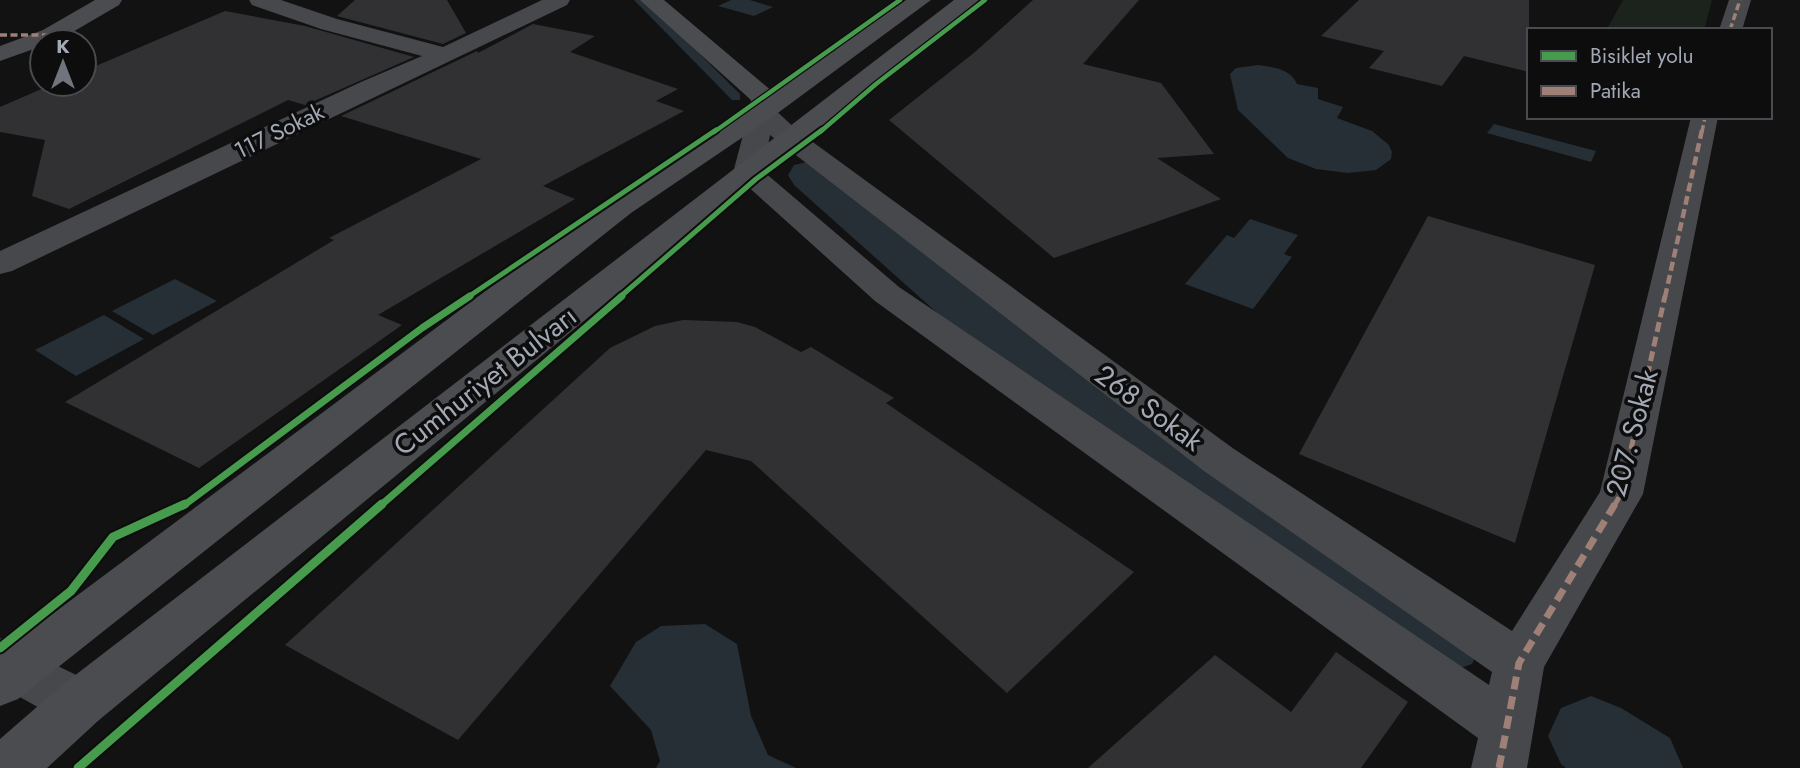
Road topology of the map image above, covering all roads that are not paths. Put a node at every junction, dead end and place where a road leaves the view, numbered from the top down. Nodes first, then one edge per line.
1 (111, 0) edge
2 (260, 0) edge
3 (559, 0) edge
4 (651, 0) edge
5 (920, 0) edge
6 (968, 0) edge
7 (1740, 0) edge
8 (1731, 28) edge
9 (0, 54) edge
10 (446, 55) junction
11 (1704, 119) edge
12 (776, 125) junction
13 (748, 173) junction
14 (0, 264) edge
15 (1519, 663) junction
16 (6, 670) edge
17 (80, 703) junction
18 (1507, 728) junction
19 (7, 768) edge
20 (1499, 768) edge

1 - 9 main road
2 - 10 street
3 - 10 street, 117 Sokak
4 - 12 main road
5 - 12 main road, Cumhuriyet Bulvarı
6 - 12 main road, Cumhuriyet Bulvarı
7 - 8 street
10 - 14 street, 117 Sokak
11 - 15 street, 207. Sokak
12 - 13 street
12 - 15 street, 268 Sokak
12 - 16 main road, Cumhuriyet Bulvarı
13 - 17 main road, Cumhuriyet Bulvarı
13 - 18 street
15 - 18 street, 207. Sokak
16 - 17 street
17 - 19 main road, Cumhuriyet Bulvarı
18 - 20 street, 207. Sokak

